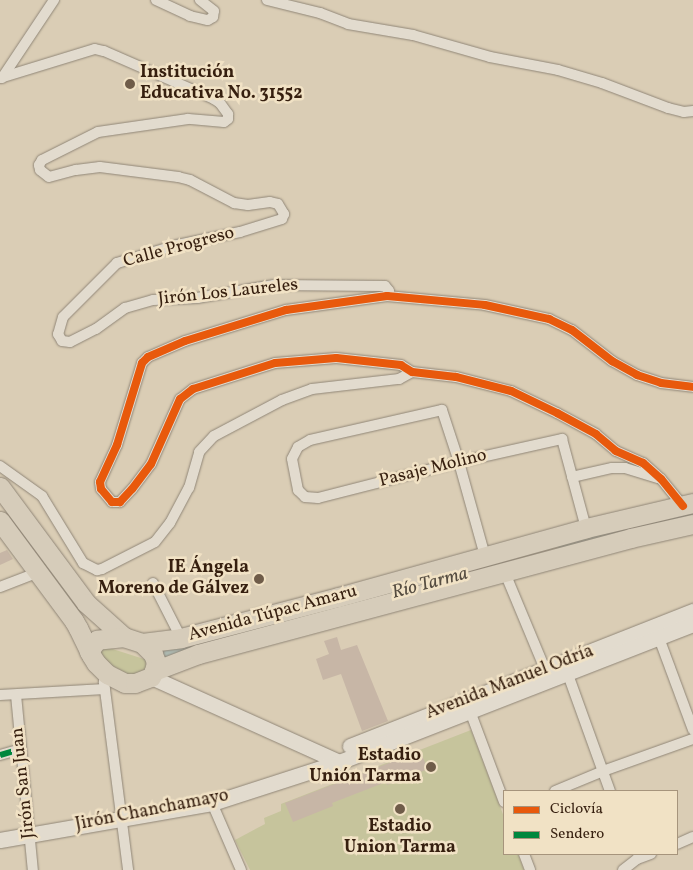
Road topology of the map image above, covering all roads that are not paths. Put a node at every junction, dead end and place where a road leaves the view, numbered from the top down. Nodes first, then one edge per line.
1 (54, 0) edge
2 (156, 0) edge
3 (200, 0) edge
4 (267, 0) edge
5 (1, 78) edge
6 (693, 111) edge
7 (387, 296) junction
8 (62, 341) joint
9 (412, 372) junction
10 (693, 387) edge
11 (459, 462) junction
12 (0, 466) edge
13 (572, 477) junction
14 (661, 479) junction
15 (0, 487) edge
16 (688, 504) edge
17 (0, 522) edge
18 (693, 524) edge
19 (586, 528) junction
20 (485, 556) junction
21 (37, 572) junction
22 (505, 573) junction
23 (153, 583) dead end
24 (0, 586) edge
25 (693, 611) edge
26 (693, 624) edge
27 (659, 633) junction
28 (124, 637) junction
29 (181, 638) junction
30 (142, 644) junction
31 (90, 651) junction
32 (565, 668) junction
33 (152, 674) junction
34 (547, 675) junction
35 (106, 681) junction
36 (0, 695) edge
37 (16, 695) junction
38 (470, 711) junction
39 (427, 722) junction
40 (693, 730) edge
41 (693, 739) edge
42 (21, 748) junction
43 (0, 755) edge
44 (333, 759) junction
45 (603, 771) junction
46 (558, 790) edge
47 (610, 790) edge
48 (503, 799) edge
49 (212, 803) junction
50 (121, 818) junction
51 (29, 835) junction
52 (693, 837) edge
53 (0, 840) edge
54 (678, 844) edge
55 (524, 855) edge
56 (636, 856) edge
57 (33, 870) edge
58 (128, 870) edge
59 (241, 870) edge
60 (530, 870) edge
61 (623, 870) edge

1 - 5 street
2 - 3 street
4 - 6 street
5 - 8 street, Calle Progreso
7 - 8 street, Jirón Los Laureles
7 - 9 street
7 - 10 street, Jirón Los Laureles
9 - 12 street
9 - 14 street
11 - 11 street, Pasaje Molino
11 - 13 street, Pasaje Molino
11 - 20 street
13 - 14 street
13 - 19 street
14 - 16 street
15 - 28 highway
16 - 19 highway, Avenida Túpac Amaru
17 - 21 highway
18 - 22 highway
19 - 20 highway, Avenida Túpac Amaru
20 - 29 highway, Avenida Túpac Amaru
21 - 24 street
21 - 31 highway
22 - 33 highway
22 - 34 street
23 - 29 street
25 - 27 main road, Avenida Manuel Odría
26 - 27 main road, Avenida Manuel Odría
27 - 32 main road, Avenida Manuel Odría
27 - 40 street
28 - 30 highway
28 - 31 highway
29 - 30 highway, Avenida Túpac Amaru
30 - 33 highway
31 - 35 highway
32 - 34 main road, Avenida Manuel Odría
32 - 45 street
33 - 35 highway
33 - 44 main road
34 - 38 main road, Avenida Manuel Odría
34 - 39 main road, Avenida Manuel Odría
35 - 37 street
35 - 50 street
36 - 37 street
37 - 42 street, Jirón San Juan
38 - 39 main road, Avenida Manuel Odría
38 - 48 street
39 - 44 main road, Avenida Manuel Odría
41 - 45 street
42 - 43 street
42 - 51 street, Jirón San Juan
44 - 49 main road, Jirón Chanchamayo
45 - 46 street
45 - 47 street
49 - 50 main road, Jirón Chanchamayo
49 - 59 street
50 - 51 main road, Jirón Chanchamayo
50 - 58 street
51 - 53 main road, Jirón Chanchamayo
51 - 57 street, Jirón San Juan
52 - 54 street
55 - 60 street
56 - 61 street

